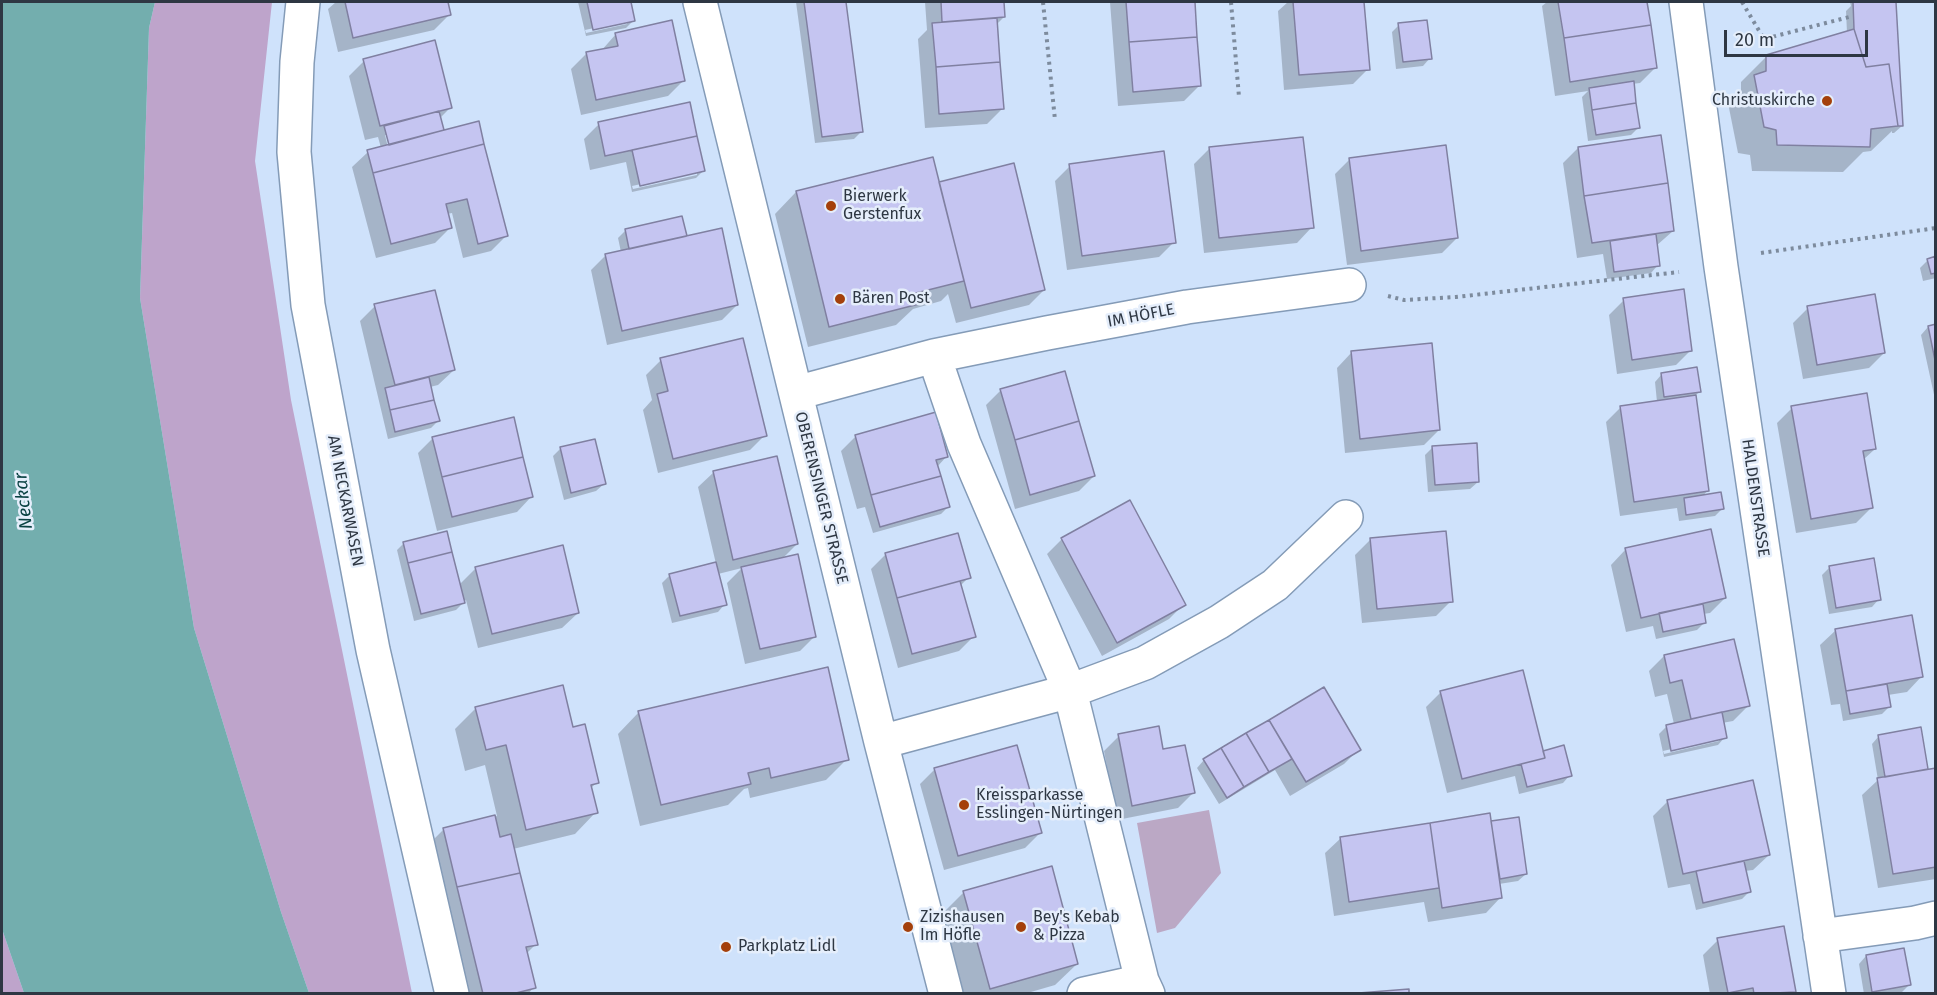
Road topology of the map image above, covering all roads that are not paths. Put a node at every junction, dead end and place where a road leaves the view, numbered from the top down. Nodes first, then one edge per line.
1 (303, 2) edge
2 (700, 2) edge
3 (1686, 2) edge
4 (1349, 285) road end
5 (934, 356) junction
6 (796, 393) junction
7 (1346, 517) dead end
8 (1070, 691) junction
9 (881, 742) junction
10 (1935, 918) edge
11 (1820, 936) junction
12 (1145, 987) edge
13 (452, 993) edge
14 (946, 993) edge
15 (1084, 993) edge
16 (1829, 993) edge

1 - 13 street, AM NECKARWASEN
2 - 6 street, OBERENSINGER STRASSE
3 - 11 street, HALDENSTRASSE
4 - 5 street, IM HÖFLE
5 - 6 street, IM HÖFLE
5 - 8 street
6 - 9 street, OBERENSINGER STRASSE
7 - 8 street
8 - 9 street
8 - 12 street
9 - 14 street, OBERENSINGER STRASSE
10 - 11 street
11 - 16 street, HALDENSTRASSE
12 - 15 street

